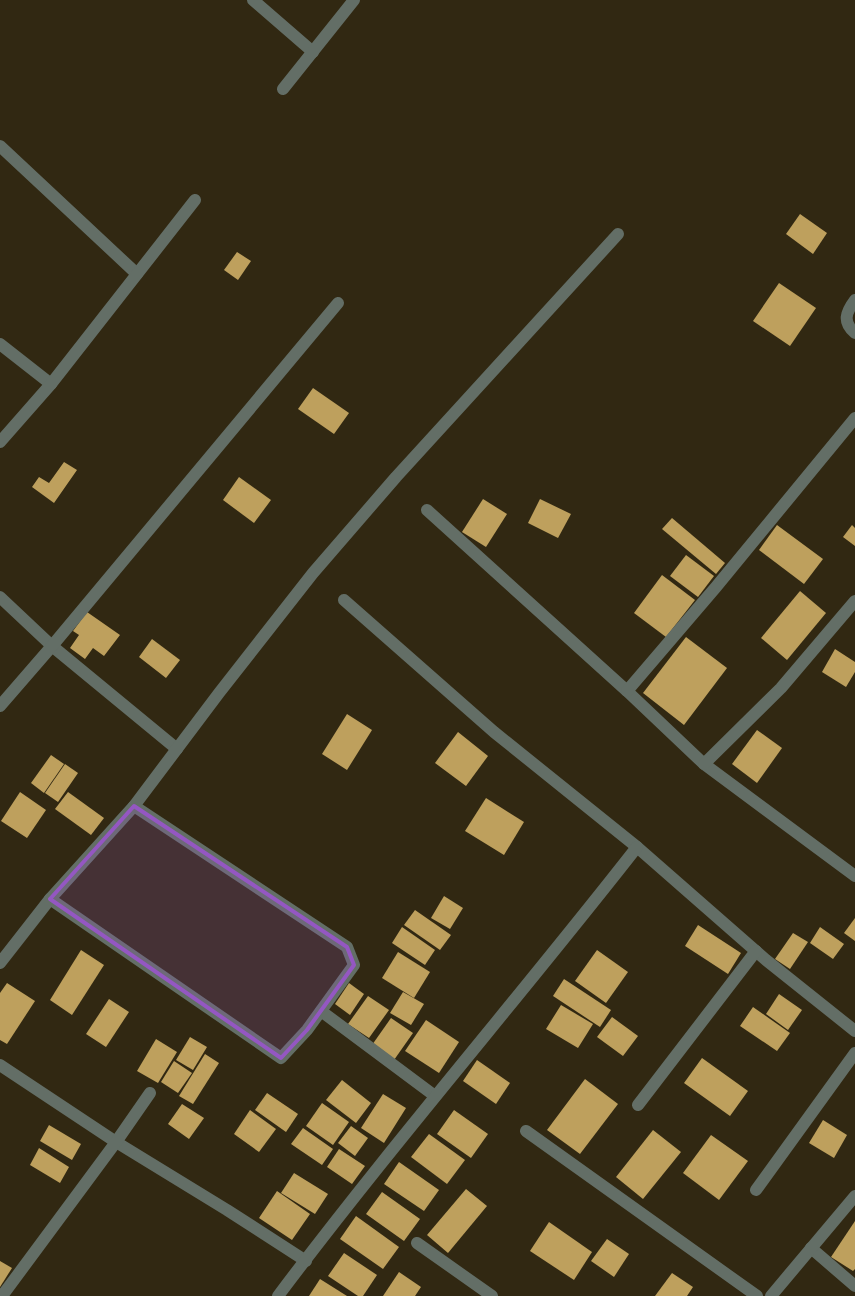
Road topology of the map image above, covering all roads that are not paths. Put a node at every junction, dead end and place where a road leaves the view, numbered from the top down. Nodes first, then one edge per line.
1 (253, 0) edge
2 (354, 0) edge
3 (313, 52) junction
4 (283, 89) dead end
5 (0, 146) edge
6 (195, 200) dead end
7 (618, 234) dead end
8 (137, 274) junction
9 (855, 300) edge
10 (338, 303) dead end
11 (855, 333) edge
12 (0, 344) edge
13 (51, 384) junction
14 (855, 418) edge
15 (0, 442) edge
16 (427, 510) dead end
17 (0, 597) edge
18 (344, 600) dead end
19 (855, 600) edge
20 (52, 646) junction
21 (627, 691) junction
22 (0, 706) edge
23 (177, 749) junction
24 (704, 764) junction
25 (134, 806) junction
26 (637, 848) junction
27 (855, 876) edge
28 (50, 899) junction
29 (756, 951) junction
30 (0, 963) edge
31 (321, 1011) junction
32 (855, 1031) edge
33 (855, 1053) edge
34 (0, 1065) edge
35 (150, 1094) dead end
36 (435, 1096) junction
37 (638, 1105) dead end
38 (526, 1132) dead end
39 (116, 1142) junction
40 (756, 1190) dead end
41 (855, 1196) edge
42 (416, 1243) dead end
43 (811, 1248) junction
44 (306, 1261) junction
45 (855, 1286) edge
46 (2, 1296) edge
47 (278, 1296) edge
48 (492, 1296) edge
49 (757, 1296) edge
50 (771, 1296) edge

1 - 3 street
2 - 3 street
3 - 4 street
5 - 8 street
6 - 8 street
7 - 23 street
8 - 13 street
9 - 11 street
10 - 20 street
12 - 13 street
13 - 15 street
14 - 21 street
16 - 21 street
17 - 20 street
18 - 26 street
19 - 24 street
20 - 22 street
20 - 23 street
21 - 24 street
23 - 25 street
24 - 27 street
25 - 28 street
25 - 31 street
26 - 29 street
26 - 36 street
28 - 30 street
28 - 31 street
29 - 32 street
29 - 37 street
31 - 36 street
33 - 40 street
34 - 39 street
35 - 39 street
36 - 44 street
38 - 49 street
39 - 44 street
39 - 46 street
41 - 43 street
42 - 48 street
43 - 45 street
43 - 50 street
44 - 47 street

